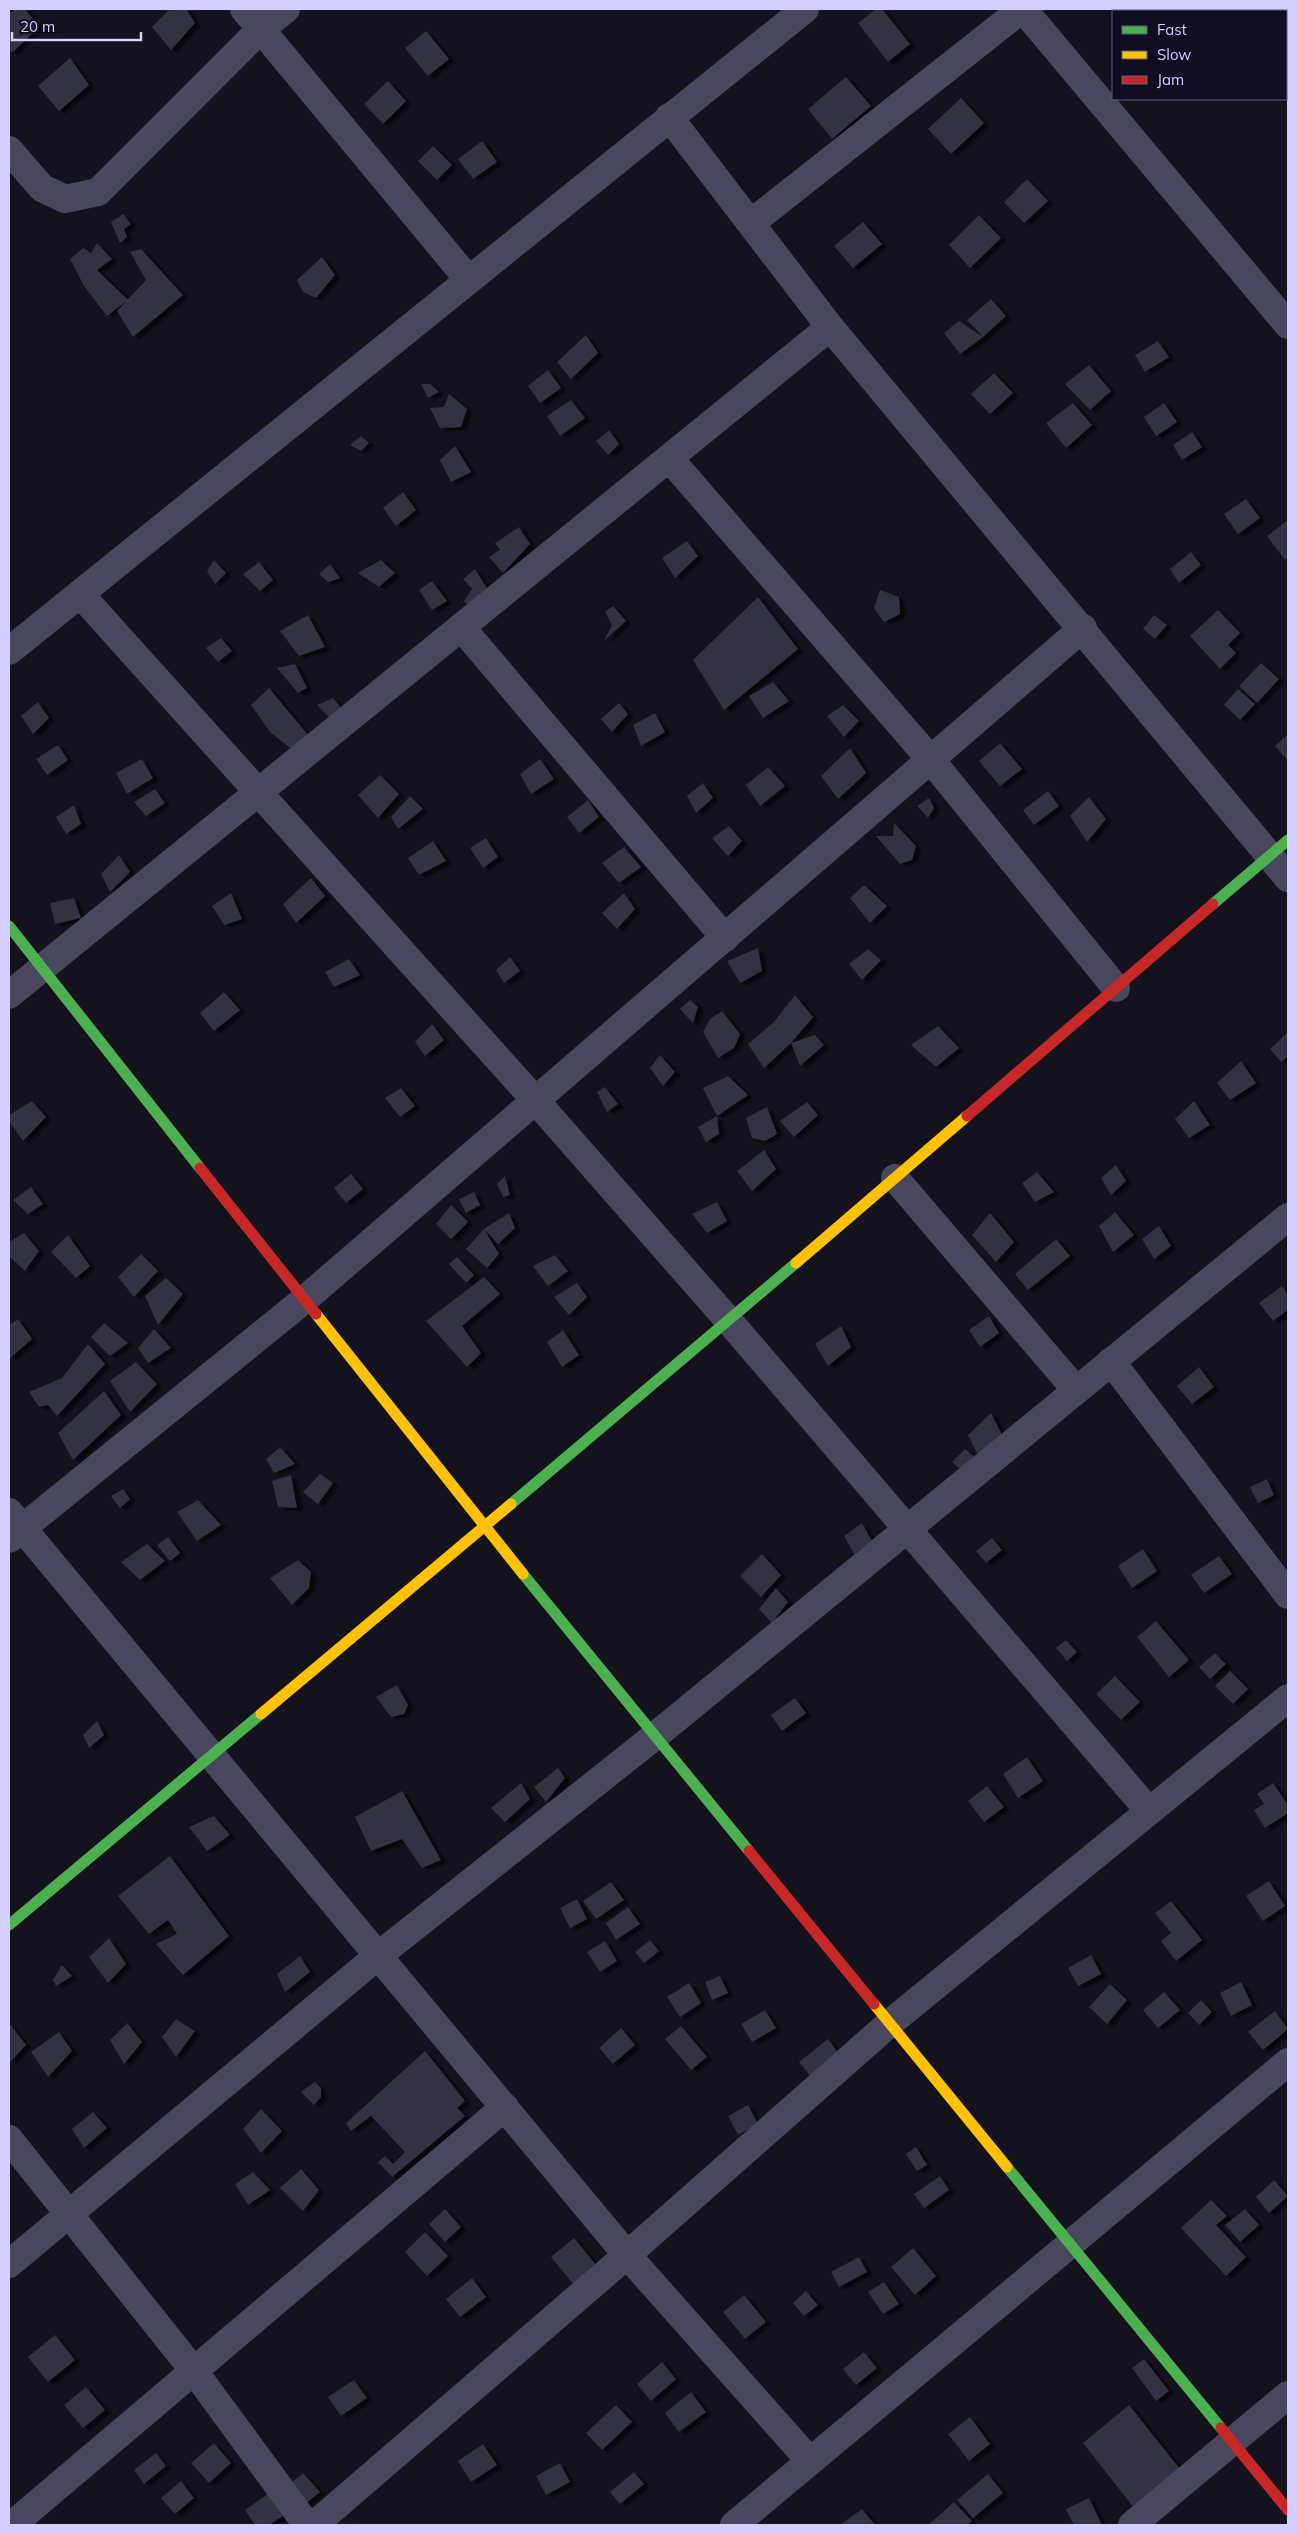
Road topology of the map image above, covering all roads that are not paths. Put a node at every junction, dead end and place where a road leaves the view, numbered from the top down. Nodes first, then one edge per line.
1 (244, 9) edge
2 (286, 9) edge
3 (805, 9) edge
4 (1023, 9) edge
5 (261, 29) junction
6 (669, 117) junction
7 (9, 150) edge
8 (751, 223) junction
9 (468, 279) junction
10 (1288, 325) edge
11 (830, 327) junction
12 (669, 458) junction
13 (80, 594) junction
14 (461, 627) junction
15 (1082, 628) junction
16 (9, 651) edge
17 (931, 760) junction
18 (259, 792) junction
19 (1279, 848) edge
20 (1288, 878) edge
21 (9, 926) edge
22 (726, 938) junction
23 (41, 967) junction
24 (1116, 988) junction
25 (9, 995) edge
26 (536, 1101) junction
27 (895, 1178) junction
28 (1288, 1217) edge
29 (304, 1300) junction
30 (729, 1321) junction
31 (1112, 1361) junction
32 (1076, 1390) junction
33 (13, 1526) edge
34 (483, 1526) junction
35 (906, 1528) junction
36 (1288, 1595) edge
37 (1288, 1698) edge
38 (655, 1736) junction
39 (211, 1755) junction
40 (1149, 1811) junction
41 (9, 1925) edge
42 (379, 1956) junction
43 (890, 2023) junction
44 (1288, 2062) edge
45 (505, 2107) junction
46 (9, 2139) edge
47 (68, 2215) junction
48 (1071, 2244) junction
49 (627, 2255) junction
50 (9, 2264) edge
51 (194, 2371) junction
52 (1288, 2395) edge
53 (1233, 2441) junction
54 (810, 2461) junction
55 (1288, 2510) edge
56 (12, 2525) edge
57 (308, 2525) edge
58 (314, 2525) edge
59 (734, 2525) edge
60 (1132, 2525) edge

1 - 5 street
2 - 5 street
3 - 6 street
4 - 8 street
4 - 10 street
5 - 7 street
5 - 9 street
6 - 8 street
6 - 9 street
8 - 11 street
9 - 13 street
11 - 12 street
11 - 15 street
12 - 14 street
12 - 17 street
13 - 16 street
13 - 18 street
14 - 18 street
14 - 22 street
15 - 17 street
15 - 19 street
17 - 22 street
17 - 24 street
18 - 23 street
18 - 26 street
19 - 20 street
19 - 24 street
21 - 23 street
22 - 26 street
23 - 25 street
23 - 29 street
24 - 27 street
26 - 29 street
26 - 30 street
27 - 30 street
27 - 32 street
28 - 31 street
29 - 33 street
29 - 34 street
30 - 34 street
30 - 35 street
31 - 32 street
31 - 36 street
32 - 35 street
33 - 39 street
34 - 38 street
34 - 39 street
35 - 38 street
35 - 40 street
37 - 40 street
38 - 42 street
38 - 43 street
39 - 41 street
39 - 42 street
40 - 43 street
42 - 45 street
42 - 47 street
43 - 48 street
43 - 49 street
44 - 48 street
45 - 49 street
45 - 51 street
46 - 47 street
47 - 50 street
47 - 51 street
48 - 53 street
48 - 54 street
49 - 54 street
49 - 58 street
51 - 56 street
51 - 57 street
52 - 53 street
53 - 55 street
53 - 60 street
54 - 59 street

